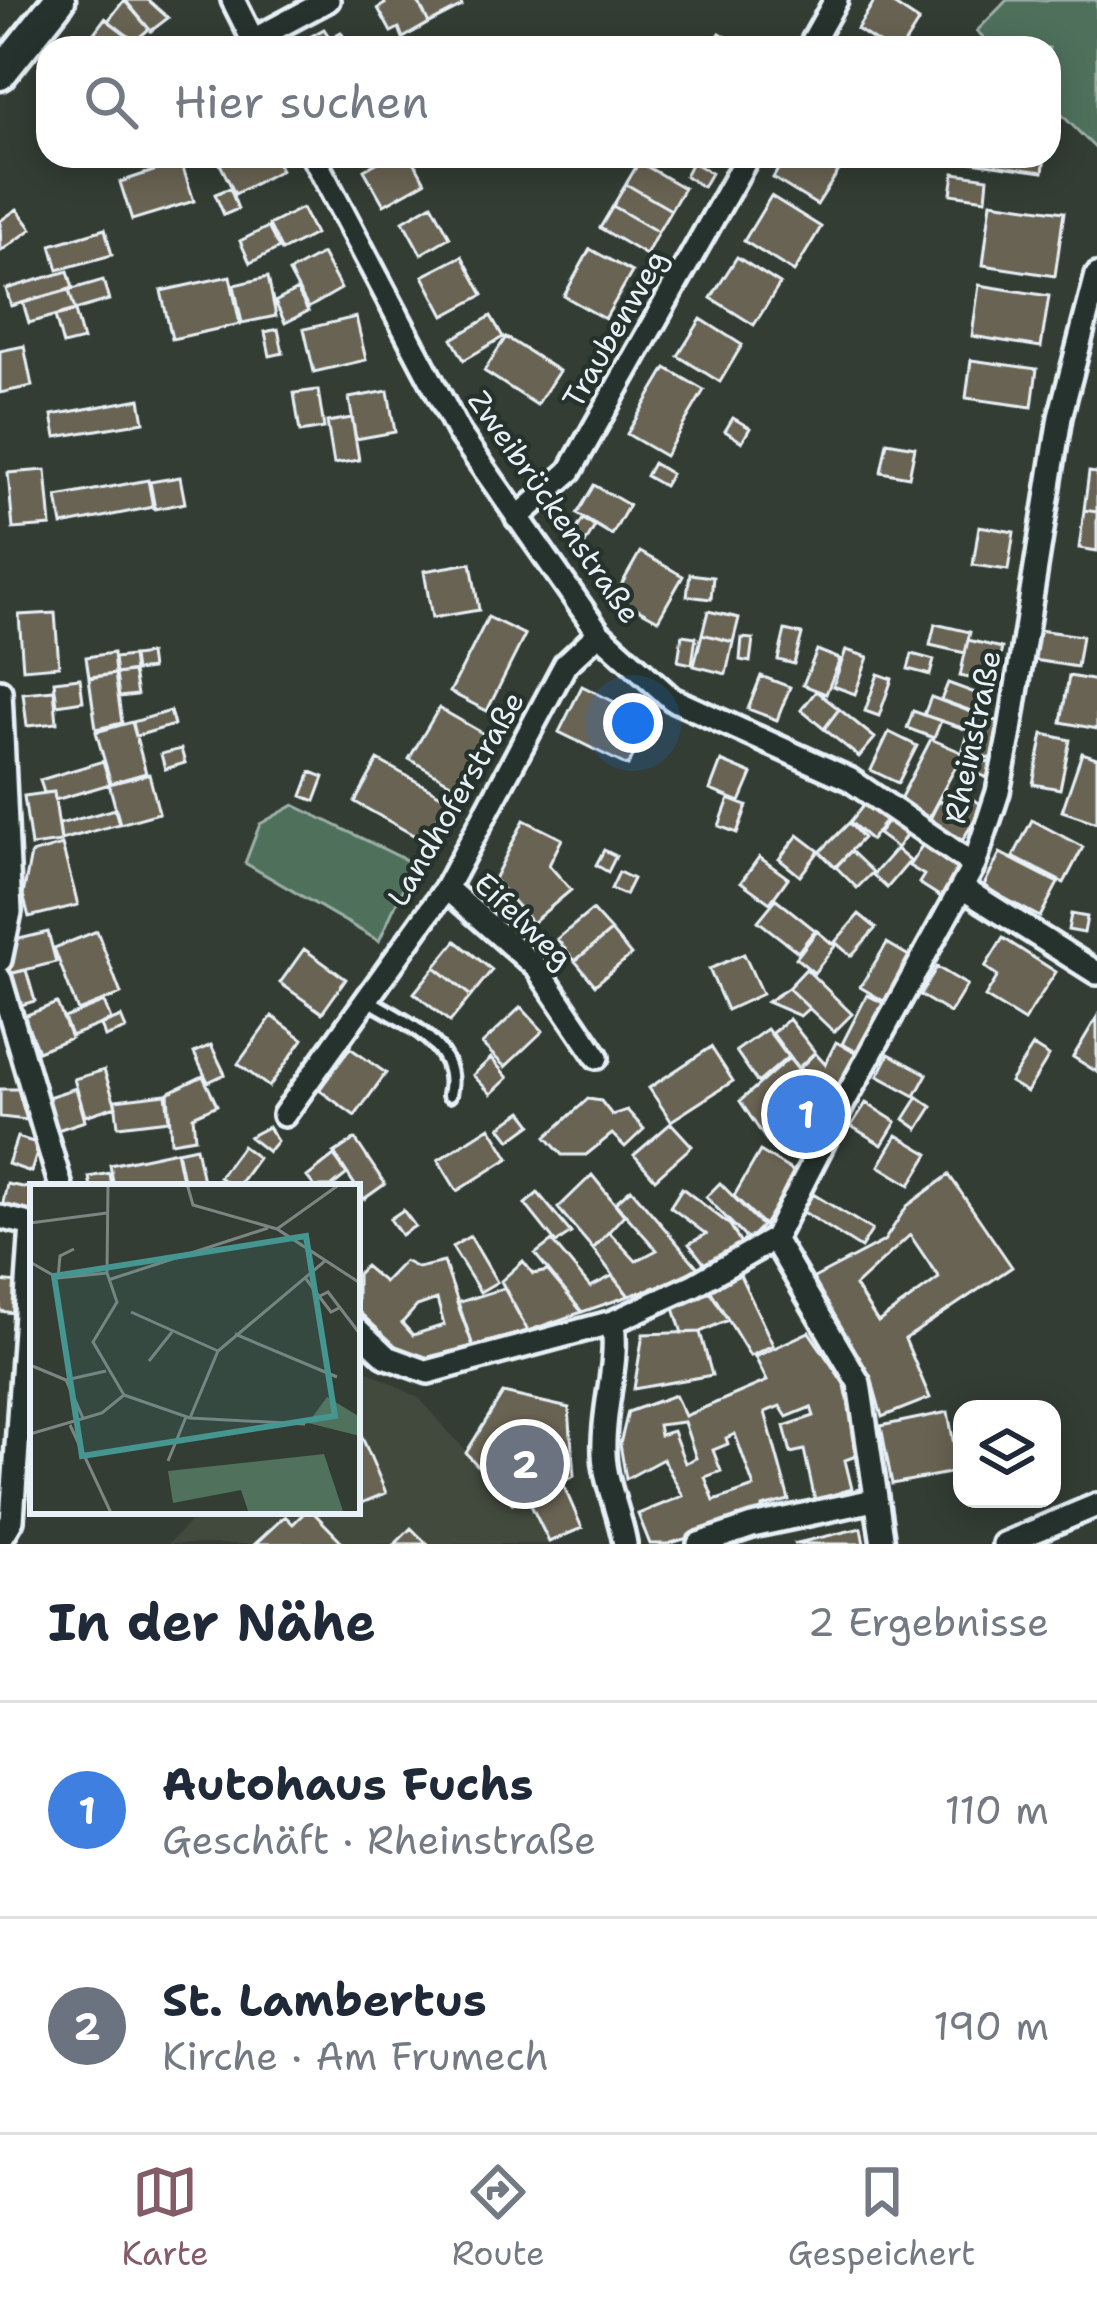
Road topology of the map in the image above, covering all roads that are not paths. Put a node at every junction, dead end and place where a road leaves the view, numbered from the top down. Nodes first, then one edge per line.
1 (58, 0) edge
2 (232, 0) edge
3 (328, 0) edge
4 (836, 0) edge
5 (251, 36) edge
6 (268, 36) edge
7 (816, 36) edge
8 (0, 74) edge
9 (319, 168) edge
10 (741, 168) edge
11 (1097, 275) edge
12 (517, 518) junction
13 (599, 633) junction
14 (0, 691) edge
15 (974, 865) junction
16 (446, 888) junction
17 (964, 889) junction
18 (0, 959) edge
19 (1096, 972) edge
20 (0, 979) edge
21 (367, 998) junction
22 (597, 1057) dead end
23 (449, 1095) dead end
24 (284, 1115) dead end
25 (60, 1184) edge
26 (0, 1216) edge
27 (30, 1224) edge
28 (774, 1239) junction
29 (30, 1256) edge
30 (613, 1322) junction
31 (360, 1332) edge
32 (874, 1500) junction
33 (1097, 1505) edge
34 (4, 1526) edge
35 (625, 1544) edge
36 (699, 1544) edge
37 (883, 1544) edge
38 (1004, 1544) edge

1 - 8 main road
2 - 5 street
3 - 6 street
4 - 7 street
9 - 12 street, Zweibrückenstraße
10 - 12 street, Traubenweg
11 - 15 street, Rheinstraße
12 - 13 street, Zweibrückenstraße
13 - 15 street, Zweibrückenstraße
13 - 16 street, Landhoferstraße
14 - 18 street
15 - 17 street, Rheinstraße
16 - 21 street, Landhoferstraße
16 - 22 street, Eifelweg
17 - 19 street
17 - 28 street, Rheinstraße
20 - 25 street
21 - 23 lane
21 - 24 street, Landhoferstraße
26 - 27 street
28 - 30 street
28 - 32 street
29 - 34 street
30 - 31 street
30 - 35 street
32 - 36 street
32 - 37 street
33 - 38 street

